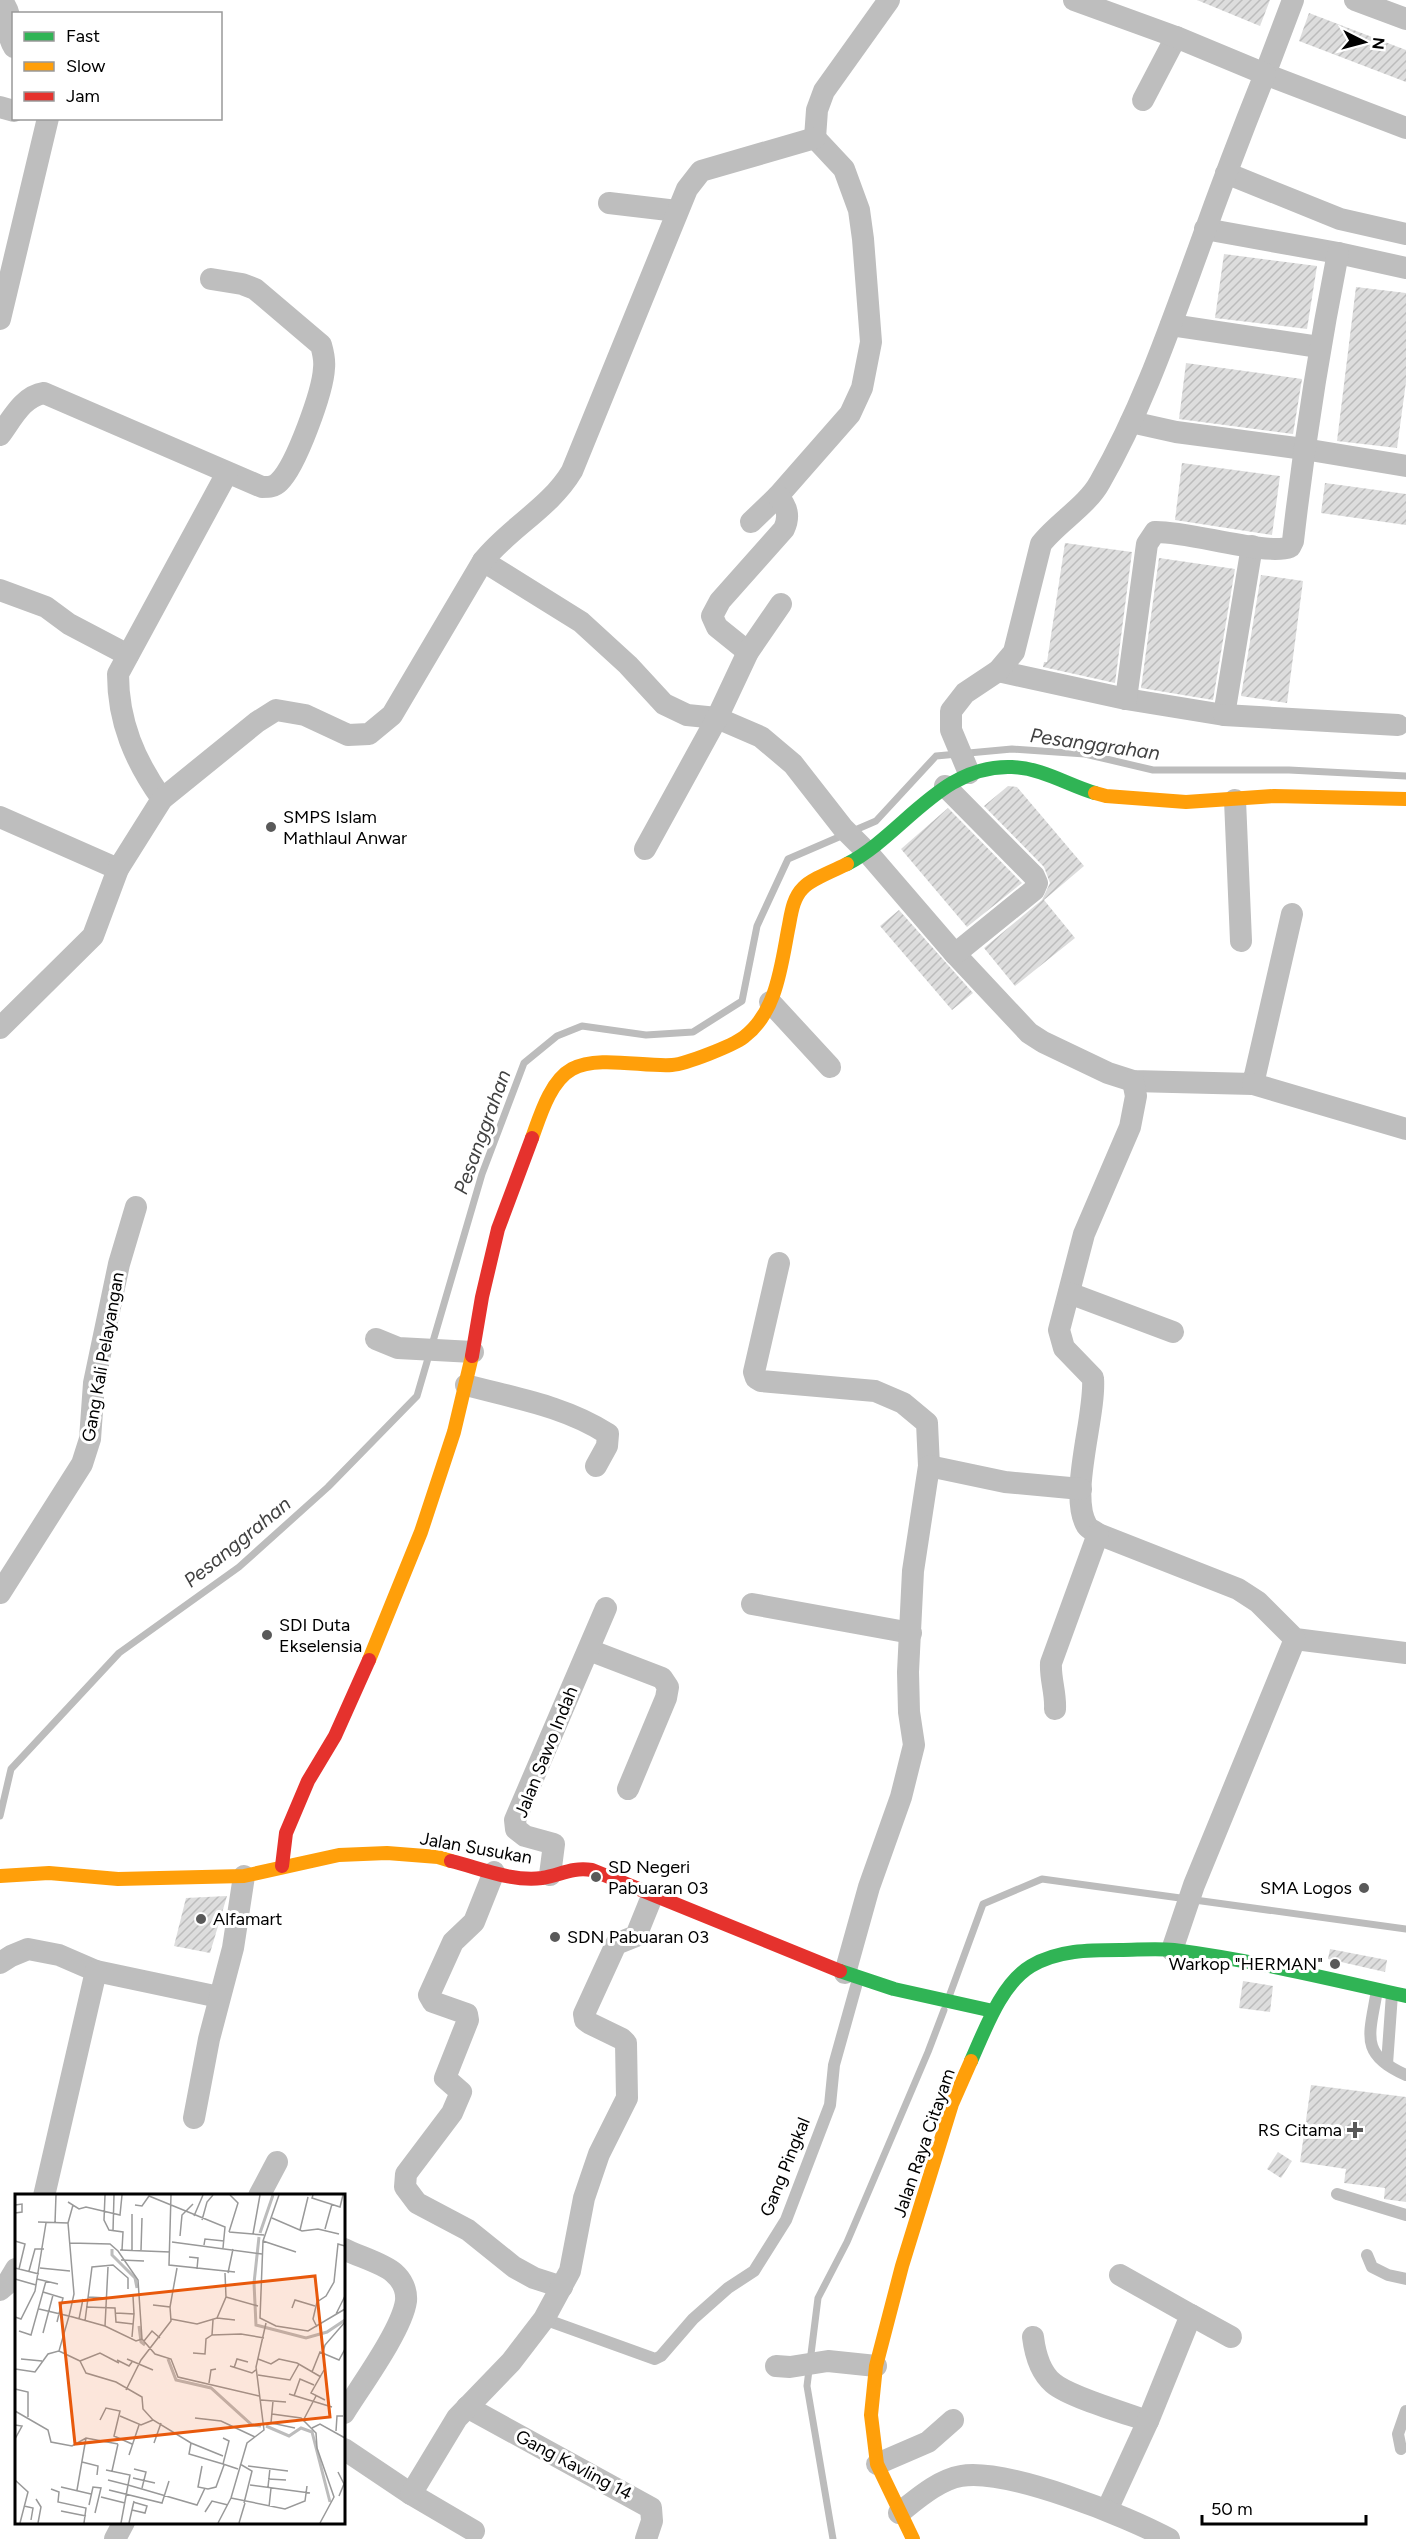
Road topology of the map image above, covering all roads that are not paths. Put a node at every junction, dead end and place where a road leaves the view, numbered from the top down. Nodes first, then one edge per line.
1 (1, 0) edge
2 (890, 0) edge
3 (1074, 0) edge
4 (1293, 0) edge
5 (1355, 0) edge
6 (1406, 20) edge
7 (1176, 37) junction
8 (12, 44) edge
9 (1265, 74) junction
10 (1143, 100) dead end
11 (46, 120) edge
12 (1406, 128) edge
13 (821, 143) junction
14 (1226, 173) junction
15 (609, 203) dead end
16 (677, 211) junction
17 (1205, 230) junction
18 (1406, 234) edge
19 (1338, 253) junction
20 (1406, 268) edge
21 (211, 279) dead end
22 (2, 304) edge
23 (1171, 325) junction
24 (1319, 347) junction
25 (1131, 422) junction
26 (0, 435) edge
27 (1304, 449) junction
28 (1406, 466) edge
29 (227, 473) junction
30 (778, 496) junction
31 (751, 522) dead end
32 (1252, 546) junction
33 (483, 561) junction
34 (0, 590) edge
35 (781, 604) dead end
36 (748, 652) junction
37 (128, 655) junction
38 (998, 671) junction
39 (1126, 699) junction
40 (1224, 715) junction
41 (717, 718) junction
42 (1398, 725) dead end
43 (966, 767) junction
44 (945, 786) junction
45 (1406, 798) edge
46 (162, 799) junction
47 (1235, 800) junction
48 (0, 817) edge
49 (645, 849) dead end
50 (864, 850) junction
51 (118, 869) junction
52 (1292, 914) dead end
53 (1241, 941) dead end
54 (955, 954) junction
55 (770, 1002) junction
56 (0, 1028) edge
57 (830, 1066) dead end
58 (1133, 1081) junction
59 (1253, 1084) junction
60 (1406, 1129) edge
61 (136, 1207) dead end
62 (779, 1263) dead end
63 (1069, 1293) junction
64 (1173, 1332) dead end
65 (376, 1339) dead end
66 (463, 1352) junction
67 (466, 1385) junction
68 (596, 1466) dead end
69 (928, 1466) junction
70 (1081, 1489) junction
71 (1098, 1534) junction
72 (0, 1593) edge
73 (752, 1604) dead end
74 (606, 1608) dead end
75 (911, 1633) junction
76 (1295, 1639) junction
77 (589, 1650) junction
78 (1406, 1653) edge
79 (1055, 1709) dead end
80 (628, 1789) dead end
81 (282, 1866) junction
82 (494, 1872) junction
83 (3, 1875) edge
84 (550, 1875) junction
85 (244, 1876) junction
86 (652, 1894) junction
87 (1172, 1950) junction
88 (0, 1963) edge
89 (96, 1971) junction
90 (852, 1975) junction
91 (1377, 1990) junction
92 (1399, 1995) edge
93 (219, 1997) junction
94 (993, 2011) junction
95 (1386, 2064) junction
96 (1406, 2075) edge
97 (194, 2118) dead end
98 (277, 2162) dead end
99 (44, 2194) edge
100 (260, 2194) edge
101 (1337, 2194) dead end
102 (1406, 2215) edge
103 (345, 2249) edge
104 (1367, 2255) dead end
105 (1120, 2275) dead end
106 (1406, 2279) edge
107 (562, 2288) junction
108 (1191, 2315) junction
109 (544, 2319) junction
110 (1033, 2337) dead end
111 (1231, 2337) dead end
112 (783, 2366) dead end
113 (876, 2366) junction
114 (467, 2407) junction
115 (345, 2411) edge
116 (1406, 2411) edge
117 (953, 2420) dead end
118 (1148, 2421) junction
119 (1401, 2449) dead end
120 (345, 2450) edge
121 (877, 2464) junction
122 (411, 2494) junction
123 (1107, 2510) junction
124 (899, 2513) junction
125 (123, 2524) edge
126 (474, 2531) dead end
127 (649, 2538) edge
128 (115, 2539) edge
129 (913, 2539) edge
130 (1169, 2539) edge

1 - 8 street
2 - 13 street
3 - 7 street
4 - 9 street
5 - 6 street
7 - 9 street
7 - 10 street
9 - 12 street
9 - 14 street
11 - 22 street
13 - 16 street
13 - 30 street
14 - 17 street
14 - 18 street
15 - 16 street
16 - 33 street
17 - 19 street
17 - 23 street
19 - 20 street
19 - 24 street
21 - 29 street
23 - 24 street
23 - 25 street
24 - 27 street
25 - 27 street
25 - 38 street
26 - 29 street
27 - 28 street
27 - 32 street
29 - 37 street
30 - 31 street
30 - 36 street
32 - 39 street
32 - 40 street
33 - 41 street
33 - 46 street
34 - 37 street
35 - 36 street
36 - 41 street
37 - 46 street
38 - 39 street
38 - 43 street
39 - 40 street
40 - 42 street
41 - 49 street
41 - 50 street
43 - 44 street
43 - 47 street
44 - 50 street
44 - 54 street
45 - 47 street
46 - 51 street
47 - 53 street
48 - 51 street
50 - 54 street
50 - 55 street
51 - 56 street
52 - 59 street
54 - 58 street
55 - 57 street
55 - 66 street
58 - 59 street
58 - 63 street
59 - 60 street
61 - 72 street, Gang Kali Pelayangan
62 - 69 street
63 - 64 street
63 - 70 street
65 - 66 street
66 - 67 street
67 - 68 street
67 - 81 street
69 - 70 street
69 - 75 street
70 - 71 street
71 - 76 street
71 - 79 street
73 - 75 street
74 - 77 street, Jalan Sawo Indah
75 - 90 street
76 - 78 street
76 - 87 street
77 - 80 street
77 - 84 street, Jalan Sawo Indah
81 - 82 street, Jalan Susukan
81 - 85 street, Jalan Susukan
82 - 84 street, Jalan Susukan
82 - 107 street
83 - 85 street, Jalan Susukan
84 - 86 street, Jalan Susukan
85 - 93 street
86 - 90 street, Jalan Susukan
86 - 107 street
87 - 91 street, Jalan Raya Citayam
87 - 94 street, Jalan Raya Citayam
88 - 89 street
89 - 93 street
89 - 99 street
90 - 94 street, Jalan Susukan
90 - 109 lane, Gang Pingkal
91 - 92 street, Jalan Raya Citayam
91 - 95 lane
92 - 95 lane
93 - 97 street
94 - 113 street, Jalan Raya Citayam
95 - 96 lane
98 - 100 street
101 - 102 lane
103 - 115 street
104 - 106 lane
105 - 108 street
107 - 109 street
108 - 111 street
108 - 118 street
109 - 114 street
110 - 118 street
112 - 113 street
113 - 121 street, Jalan Raya Citayam
114 - 122 street
114 - 127 street, Gang Kavling 14
116 - 119 lane
117 - 121 street
118 - 123 street
120 - 122 street
121 - 124 street, Jalan Raya Citayam
122 - 126 street
123 - 124 street
123 - 130 street
124 - 129 street, Jalan Raya Citayam
125 - 128 street

